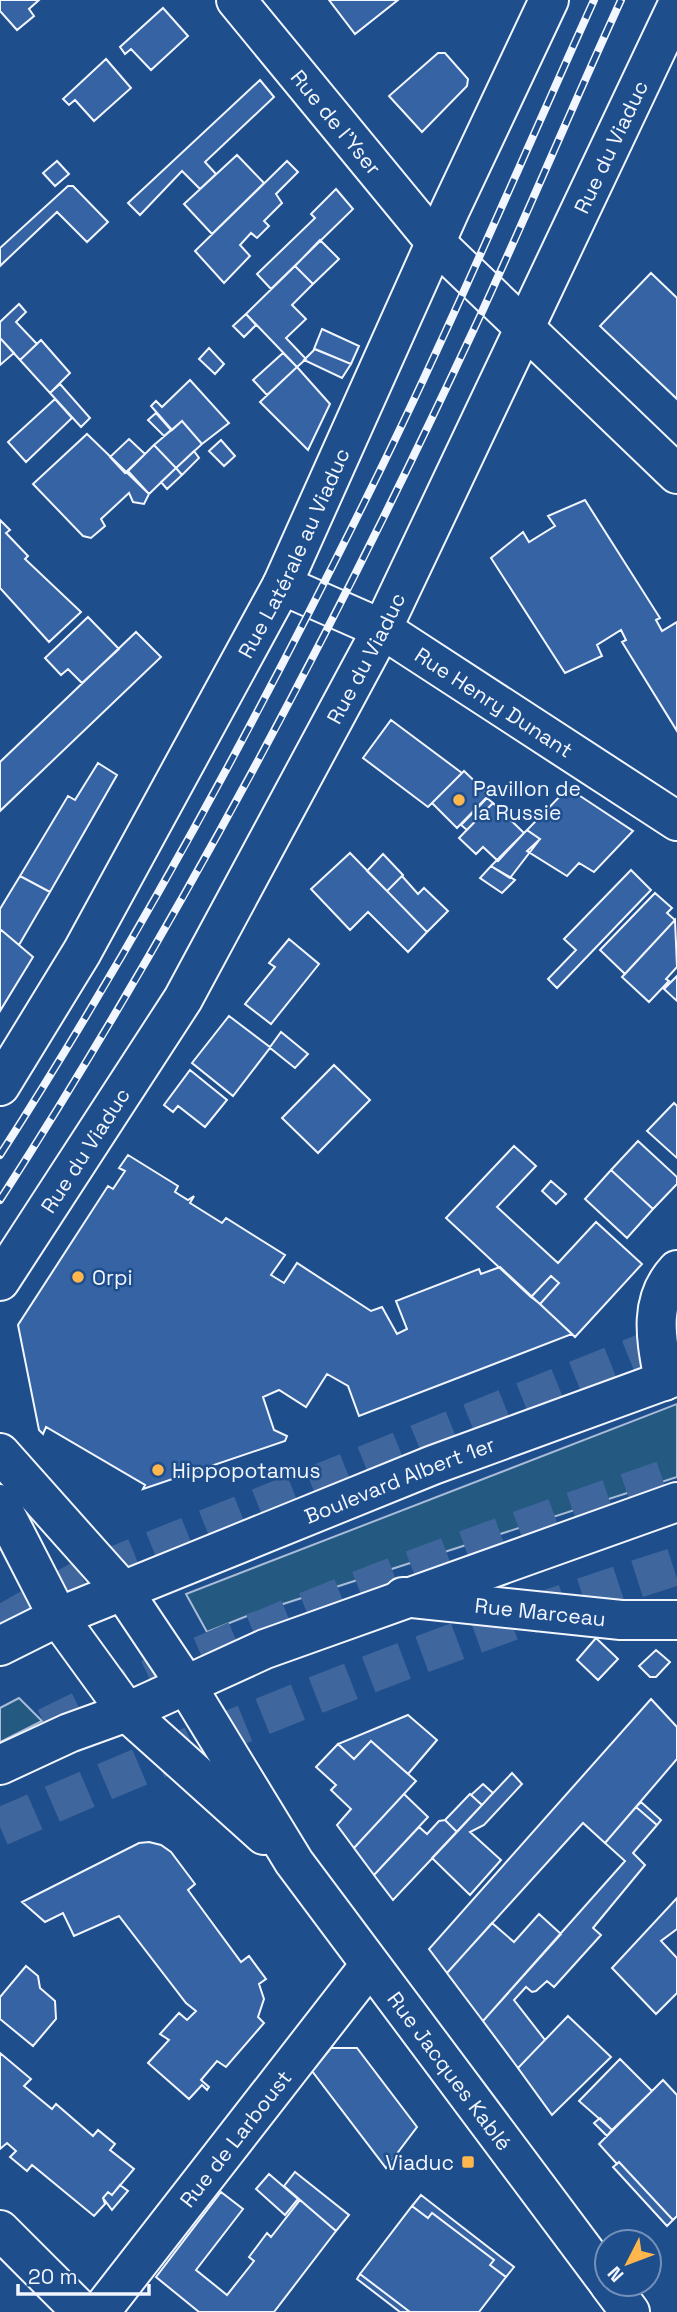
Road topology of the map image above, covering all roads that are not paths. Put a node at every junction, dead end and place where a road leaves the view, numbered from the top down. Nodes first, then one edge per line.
1 (236, 0) edge
2 (549, 0) edge
3 (677, 6) edge
4 (436, 243) junction
5 (526, 330) junction
6 (677, 474) edge
7 (282, 585) junction
8 (382, 628) junction
9 (677, 821) edge
10 (0, 1086) edge
11 (677, 1270) edge
12 (0, 1281) edge
13 (670, 1379) edge
14 (0, 1454) edge
15 (677, 1502) edge
16 (0, 1504) edge
17 (123, 1591) junction
18 (403, 1597) junction
19 (58, 1617) junction
20 (677, 1620) edge
21 (0, 1646) edge
22 (186, 1685) junction
23 (127, 1712) junction
24 (0, 1765) edge
25 (294, 1862) junction
26 (370, 1965) junction
27 (0, 2230) edge
28 (593, 2262) edge
29 (82, 2312) edge
30 (100, 2312) edge

1 - 4 street, Rue de l'Yser
2 - 4 street, Rue Latérale au Viaduc
3 - 5 street, Rue du Viaduc
4 - 5 street, Rue de l'Yser
4 - 7 street, Rue Latérale au Viaduc
5 - 6 street, Rue de l'Yser
5 - 8 street, Rue du Viaduc
7 - 8 street, Rue Henry Dunant
7 - 10 street, Rue Latérale au Viaduc
8 - 9 street, Rue Henry Dunant
8 - 12 street, Rue du Viaduc
11 - 13 street
13 - 17 street, Boulevard Albert 1er
14 - 17 street
15 - 18 street
16 - 19 street
17 - 19 street, Boulevard Albert 1er
17 - 22 street, Rue Jacques Kablé
18 - 20 street, Rue Marceau
18 - 22 street
19 - 21 street
19 - 23 street, Rue Jacques Kablé
22 - 23 street
22 - 25 street, Rue Jacques Kablé
23 - 24 street
23 - 25 street, Rue Jacques Kablé
25 - 26 street, Rue Jacques Kablé
26 - 28 street, Rue Jacques Kablé
26 - 30 street, Rue de Larboust
27 - 29 street

